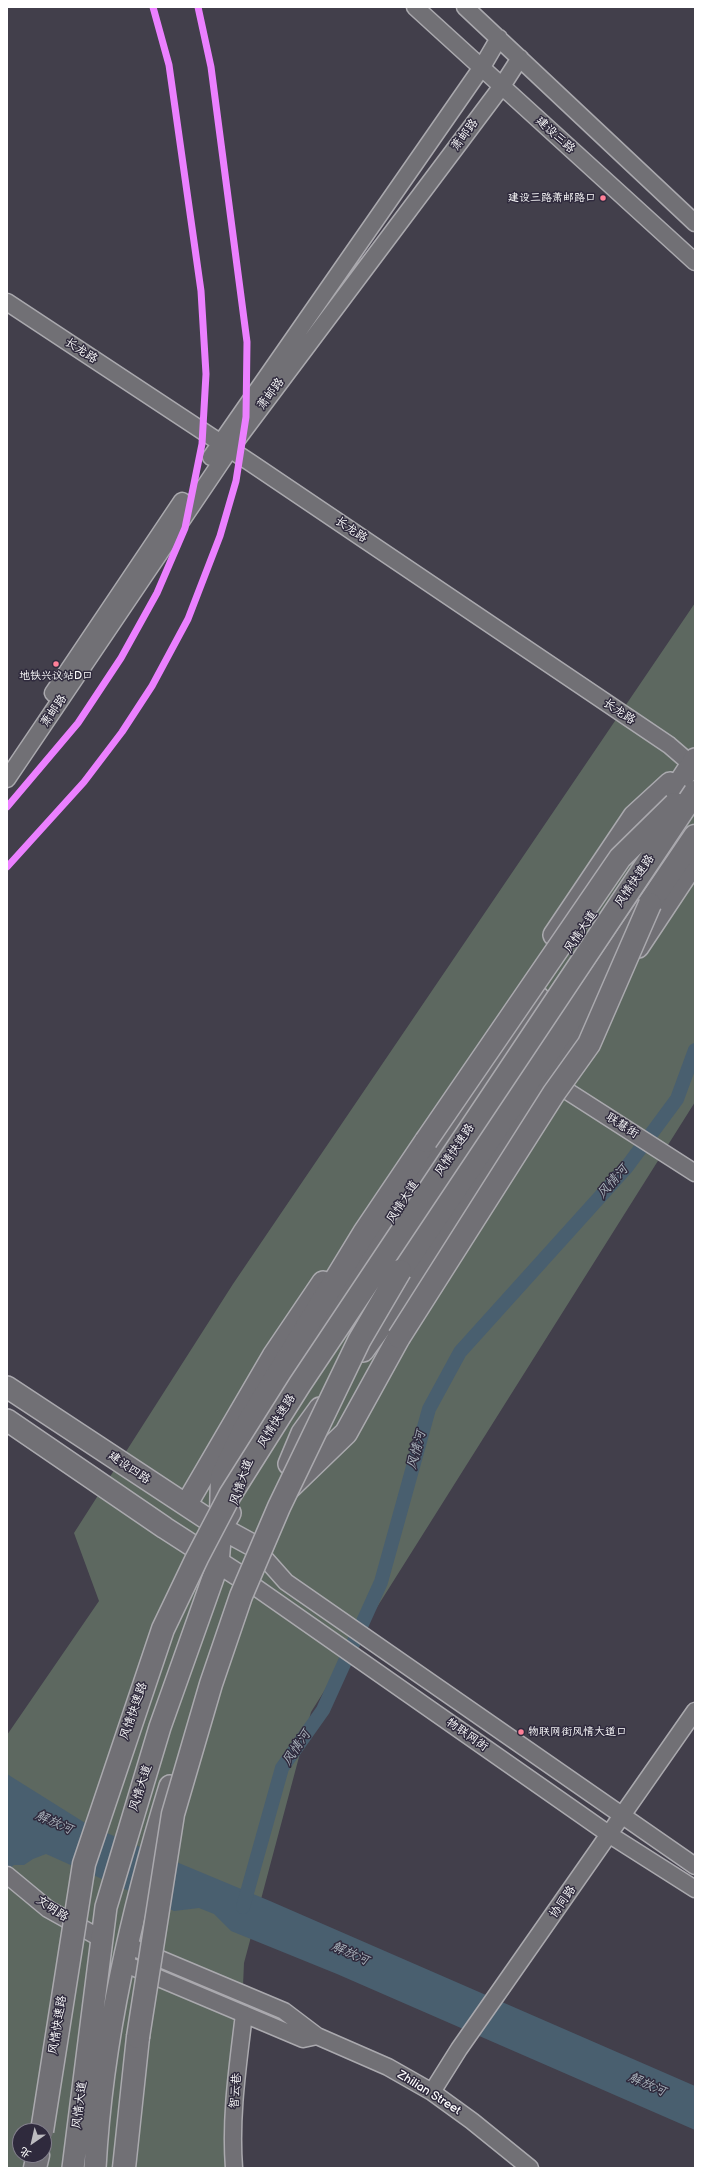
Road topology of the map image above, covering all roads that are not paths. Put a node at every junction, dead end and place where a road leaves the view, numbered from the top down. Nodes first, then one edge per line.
1 (415, 7) edge
2 (465, 7) edge
3 (499, 38) junction
4 (520, 58) junction
5 (482, 67) junction
6 (502, 86) junction
7 (695, 223) edge
8 (695, 262) edge
9 (7, 302) edge
10 (225, 446) junction
11 (693, 761) edge
12 (7, 762) edge
13 (7, 779) edge
14 (695, 785) edge
15 (695, 792) edge
16 (695, 836) edge
17 (695, 862) edge
18 (650, 904) junction
19 (549, 1079) junction
20 (695, 1173) edge
21 (7, 1387) edge
22 (7, 1420) edge
23 (274, 1503) junction
24 (186, 1505) junction
25 (221, 1528) junction
26 (254, 1546) junction
27 (218, 1564) junction
28 (241, 1577) junction
29 (695, 1711) edge
30 (622, 1817) junction
31 (610, 1835) junction
32 (695, 1866) edge
33 (7, 1875) edge
34 (695, 1889) edge
35 (100, 1938) junction
36 (125, 1954) junction
37 (244, 2014) junction
38 (317, 2036) junction
39 (432, 2092) junction
40 (43, 2123) edge
41 (73, 2168) edge
42 (95, 2168) edge
43 (124, 2168) edge
44 (234, 2168) edge
45 (530, 2168) edge

1 - 5 street, 建设三路
2 - 3 street
3 - 4 street
3 - 5 street, 萧邮路
4 - 6 street, 萧邮路
4 - 7 street
5 - 6 street, 建设三路
5 - 10 street, 萧邮路
6 - 8 street, 建设三路
6 - 10 street, 萧邮路
9 - 10 street, 长龙路
10 - 11 street, 长龙路
10 - 12 street, 萧邮路
10 - 13 street, 萧邮路
11 - 24 main road
11 - 25 main road, 风情大道
14 - 25 highway, bridge
15 - 40 highway, 风情快速路, bridge
16 - 18 highway, 风情快速路
17 - 19 main road, 风情大道
18 - 23 highway, bridge
18 - 43 highway, 风情快速路, bridge
19 - 20 street, 联慧街
19 - 23 main road, 风情大道
21 - 24 main road, 建设四路
22 - 27 main road
23 - 26 main road, 风情大道
24 - 25 main road, 建设四路
25 - 26 main road, 建设四路
25 - 27 main road, 风情大道
26 - 28 main road, 风情大道
26 - 30 street, 物联网街
27 - 28 main road
27 - 35 main road, 风情大道
28 - 31 street, 物联网街
28 - 36 main road, 风情大道
29 - 30 street, 协同路
30 - 31 street, 协同路
30 - 32 street, 物联网街
31 - 34 street, 物联网街
31 - 39 street, 协同路
33 - 35 street, 文明路
35 - 41 main road, 风情大道
36 - 37 street, Zhilian Street
36 - 38 street, Zhilian Street
36 - 42 main road, 风情大道
37 - 38 street, Zhilian Street
37 - 44 street, 智云巷
38 - 39 street, Zhilian Street
39 - 45 street, Zhilian Street

